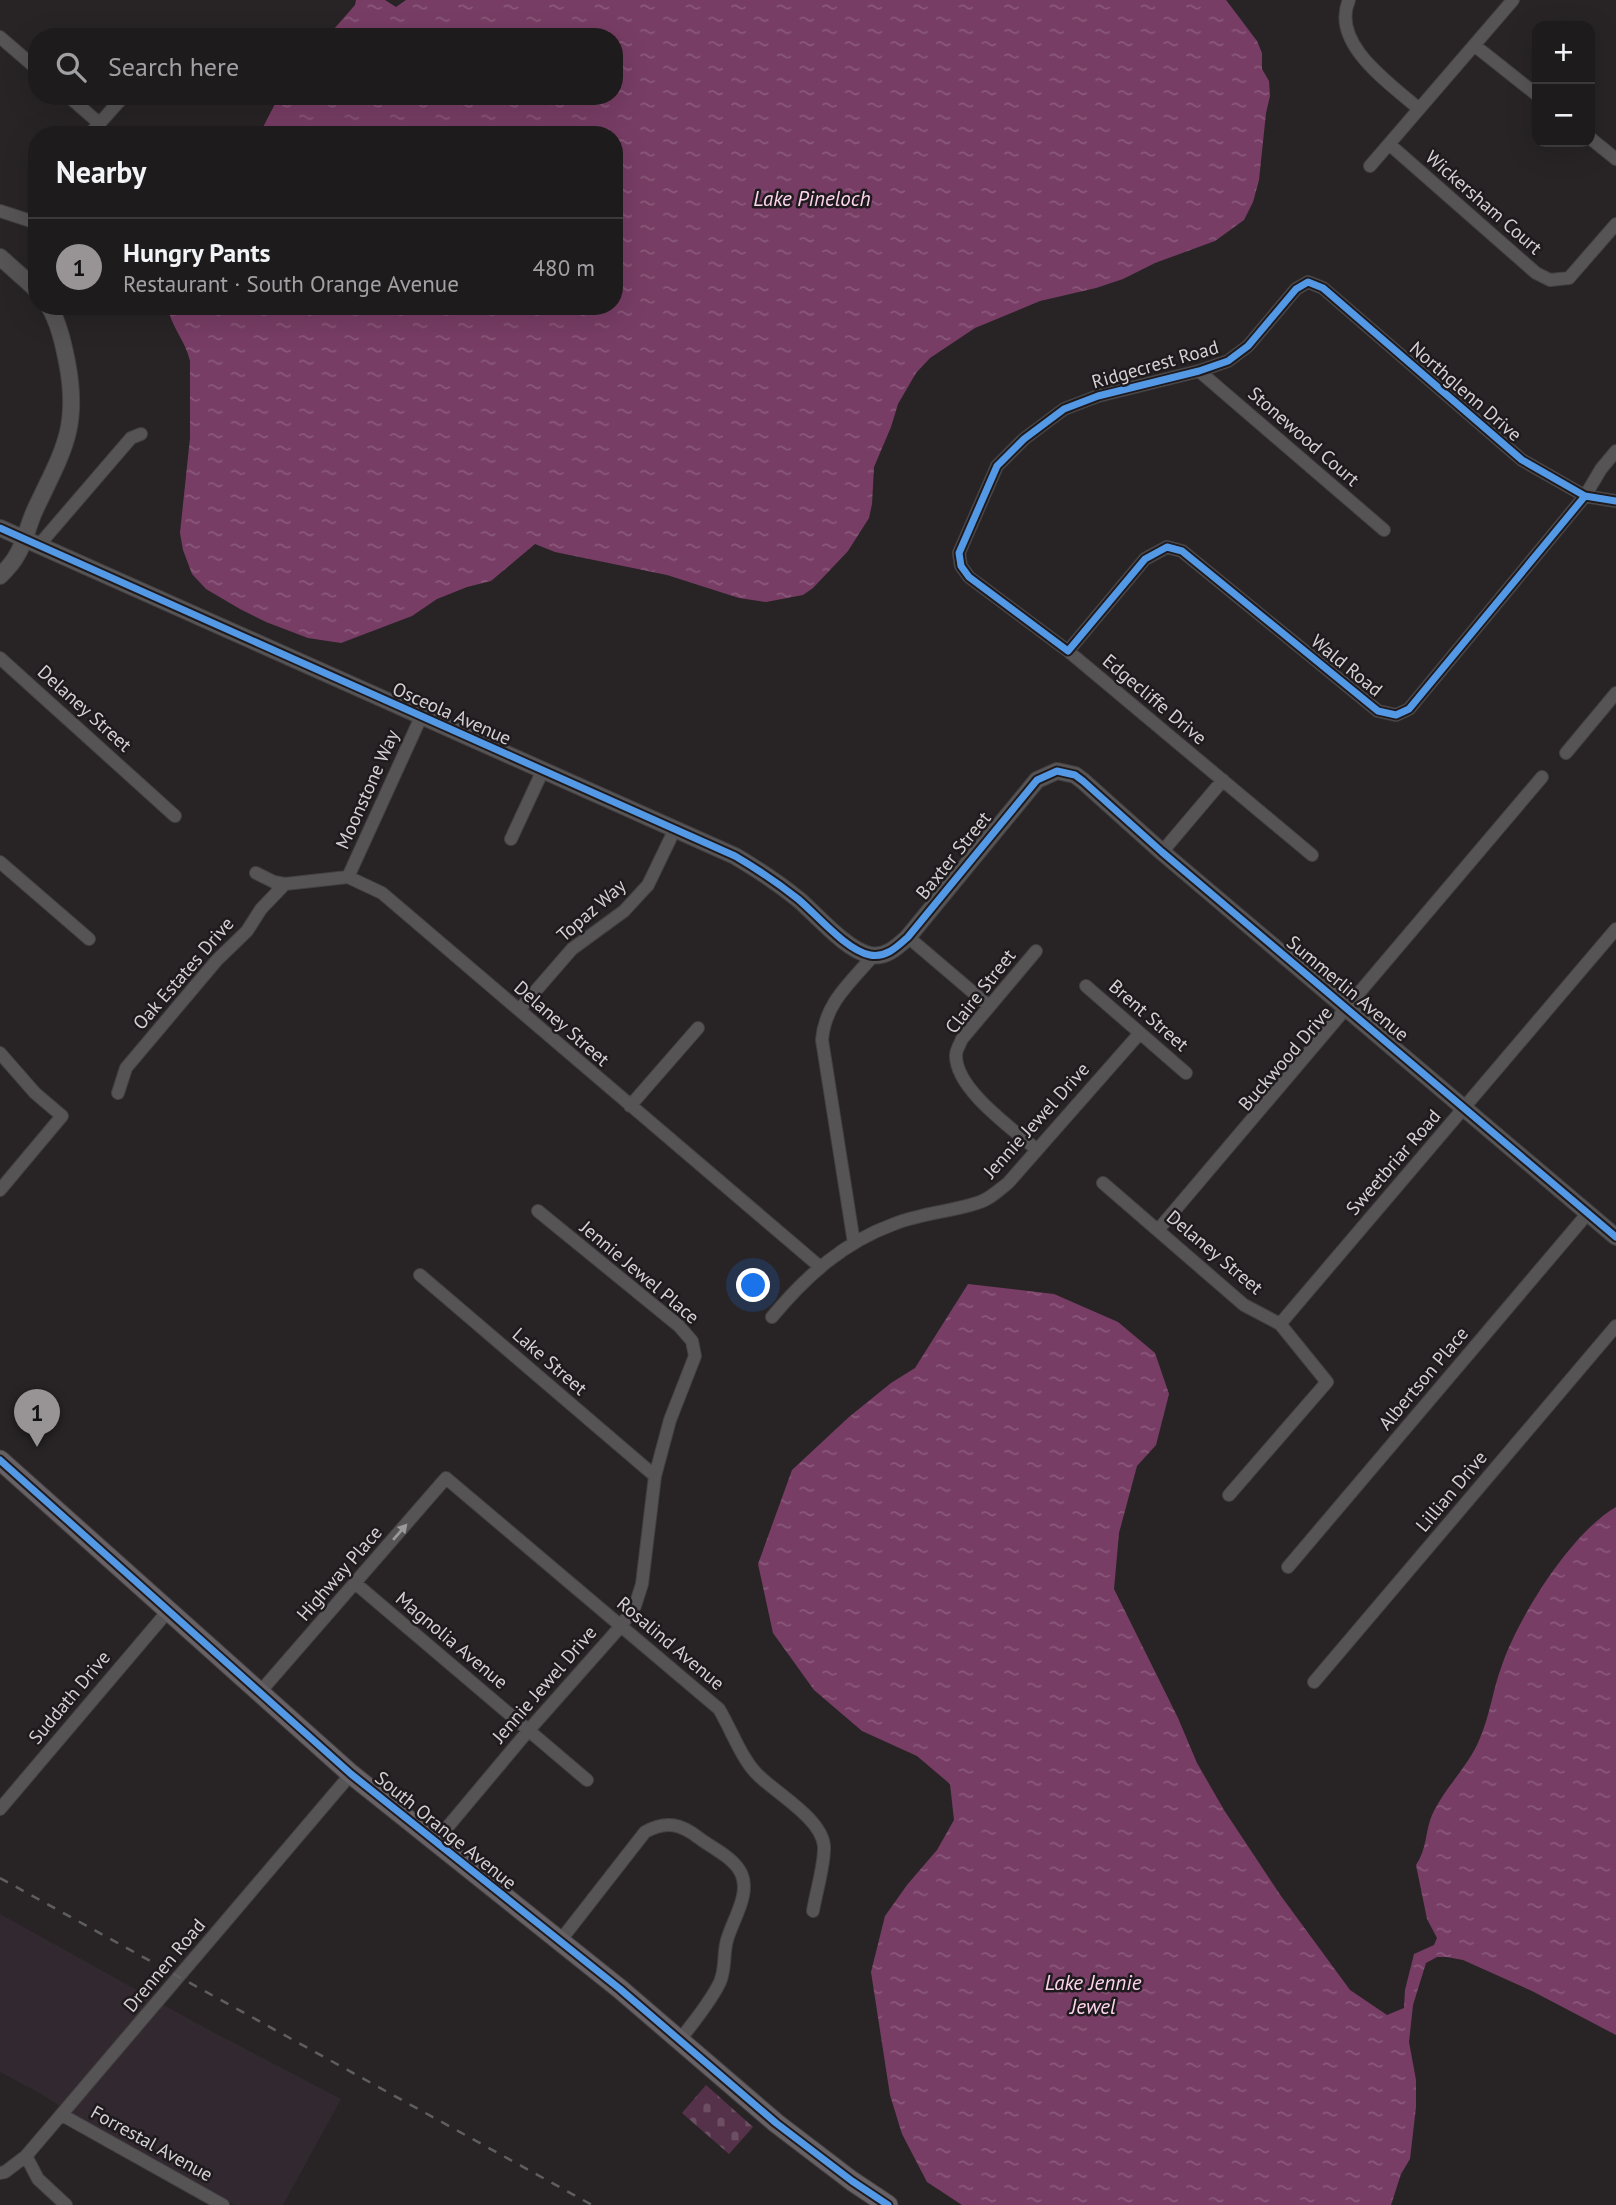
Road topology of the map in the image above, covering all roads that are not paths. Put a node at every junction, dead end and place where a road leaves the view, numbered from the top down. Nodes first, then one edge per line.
1 (1349, 0) edge
2 (1513, 0) edge
3 (0, 37) edge
4 (1474, 45) junction
5 (28, 61) edge
6 (1532, 91) edge
7 (78, 105) edge
8 (116, 105) edge
9 (1419, 109) junction
10 (99, 123) junction
11 (96, 126) edge
12 (1595, 142) edge
13 (1389, 144) junction
14 (1616, 159) edge
15 (1370, 166) dead end
16 (0, 211) edge
17 (28, 220) edge
18 (1616, 224) edge
19 (0, 257) edge
20 (28, 282) edge
21 (1308, 282) joint
22 (53, 315) edge
23 (1199, 371) junction
24 (141, 434) dead end
25 (1616, 451) edge
26 (1585, 496) junction
27 (1616, 501) edge
28 (0, 528) edge
29 (1384, 530) dead end
30 (31, 542) junction
31 (0, 576) edge
32 (969, 577) joint
33 (1068, 651) junction
34 (0, 658) edge
35 (1616, 693) edge
36 (421, 717) junction
37 (1566, 752) dead end
38 (544, 770) junction
39 (1057, 771) joint
40 (1542, 777) dead end
41 (1223, 780) junction
42 (175, 816) dead end
43 (675, 829) junction
44 (510, 839) dead end
45 (1161, 852) junction
46 (1312, 855) dead end
47 (0, 862) edge
48 (256, 873) dead end
49 (348, 877) junction
50 (285, 884) junction
51 (1616, 929) edge
52 (908, 937) junction
53 (89, 939) dead end
54 (1036, 951) dead end
55 (873, 956) junction
56 (1086, 986) dead end
57 (989, 1006) junction
58 (1348, 1008) junction
59 (519, 1010) junction
60 (698, 1028) dead end
61 (1140, 1033) junction
62 (0, 1053) edge
63 (1186, 1073) dead end
64 (118, 1093) dead end
65 (630, 1106) junction
66 (1465, 1108) junction
67 (1037, 1150) junction
68 (1103, 1183) dead end
69 (0, 1190) edge
70 (538, 1211) dead end
71 (1588, 1213) junction
72 (1158, 1230) junction
73 (1616, 1237) edge
74 (853, 1243) junction
75 (819, 1266) junction
76 (420, 1275) dead end
77 (772, 1317) dead end
78 (1280, 1324) junction
79 (1616, 1326) edge
80 (689, 1374) joint
81 (0, 1460) edge
82 (655, 1476) junction
83 (446, 1478) joint
84 (1229, 1495) dead end
85 (1288, 1567) dead end
86 (355, 1583) junction
87 (168, 1611) junction
88 (621, 1626) junction
89 (1314, 1682) dead end
90 (260, 1692) junction
91 (528, 1731) junction
92 (351, 1774) junction
93 (587, 1780) dead end
94 (0, 1809) edge
95 (435, 1842) junction
96 (813, 1911) dead end
97 (560, 1941) junction
98 (680, 2040) junction
99 (62, 2115) junction
100 (26, 2156) junction
101 (0, 2174) edge
102 (66, 2205) edge
103 (223, 2205) edge
104 (888, 2205) edge

1 - 9 street
2 - 4 street
3 - 5 street
4 - 6 street
4 - 9 street
7 - 10 street
8 - 10 street
9 - 13 street
10 - 11 street
12 - 14 street
13 - 15 street
13 - 18 street, Wickersham Court
16 - 17 street
19 - 20 street
21 - 23 street, Ridgecrest Road
21 - 26 street, Northglenn Drive
22 - 30 street
23 - 29 street, Stonewood Court
23 - 32 street, Ridgecrest Road
24 - 30 street
25 - 26 street, Wald Road
26 - 27 street, Northglenn Drive
26 - 33 street, Wald Road
28 - 30 street, Osceola Avenue
30 - 31 street
30 - 36 street, Osceola Avenue
32 - 33 street, Edgecliffe Drive
33 - 41 street, Edgecliffe Drive
34 - 42 street, Delaney Street
35 - 37 street
36 - 38 street, Osceola Avenue
36 - 49 street, Moonstone Way
38 - 43 street, Osceola Avenue
38 - 44 street
39 - 45 street, Summerlin Avenue
39 - 52 street, Baxter Street
40 - 58 street, Buckwood Drive
41 - 45 street
41 - 46 street, Edgecliffe Drive
43 - 55 street, Osceola Avenue
43 - 59 street, Topaz Way
45 - 58 street, Summerlin Avenue
47 - 53 street
48 - 50 street
49 - 50 street
49 - 59 street, Delaney Street
50 - 64 street, Oak Estates Drive
51 - 66 street, Sweetbriar Road
52 - 55 street, Baxter Street
52 - 57 street
54 - 57 street, Claire Street
55 - 74 street, Baxter Street
56 - 61 street, Brent Street
57 - 67 street, Claire Street
58 - 66 street, Summerlin Avenue
58 - 72 street, Buckwood Drive
59 - 65 street, Delaney Street
60 - 65 street
61 - 63 street, Brent Street
61 - 67 street, Jennie Jewel Drive
62 - 69 street
65 - 75 street, Delaney Street
66 - 71 street, Summerlin Avenue
66 - 78 street, Sweetbriar Road
67 - 74 street, Jennie Jewel Drive
68 - 72 street, Delaney Street
70 - 80 street, Jennie Jewel Place
71 - 73 street, Summerlin Avenue
71 - 85 street, Albertson Place
72 - 78 street, Delaney Street
74 - 75 street, Jennie Jewel Drive
75 - 77 street, Jennie Jewel Drive
76 - 82 street, Lake Street
78 - 84 street, Delaney Street
79 - 89 street, Lillian Drive
80 - 82 street, Jennie Jewel Drive
81 - 87 main road, South Orange Avenue
82 - 88 street, Jennie Jewel Drive
86 -> 83 street, Highway Place
83 - 88 street, Rosalind Avenue
86 - 90 street, Highway Place
86 - 91 street, Magnolia Avenue
87 - 90 main road, South Orange Avenue
87 - 94 street, Suddath Drive
88 - 91 street, Jennie Jewel Drive
88 - 96 street, Rosalind Avenue
90 - 92 main road, South Orange Avenue
91 - 93 street, Magnolia Avenue
91 - 95 street, Jennie Jewel Drive
92 - 95 main road, South Orange Avenue
92 - 99 street, Drennen Road
95 - 97 main road, South Orange Avenue
97 - 98 main road, South Orange Avenue
97 - 98 street
98 - 104 main road, South Orange Avenue
99 - 100 street, Drennen Road
99 - 103 street, Forrestal Avenue
100 - 101 street, Drennen Road
100 - 102 street

